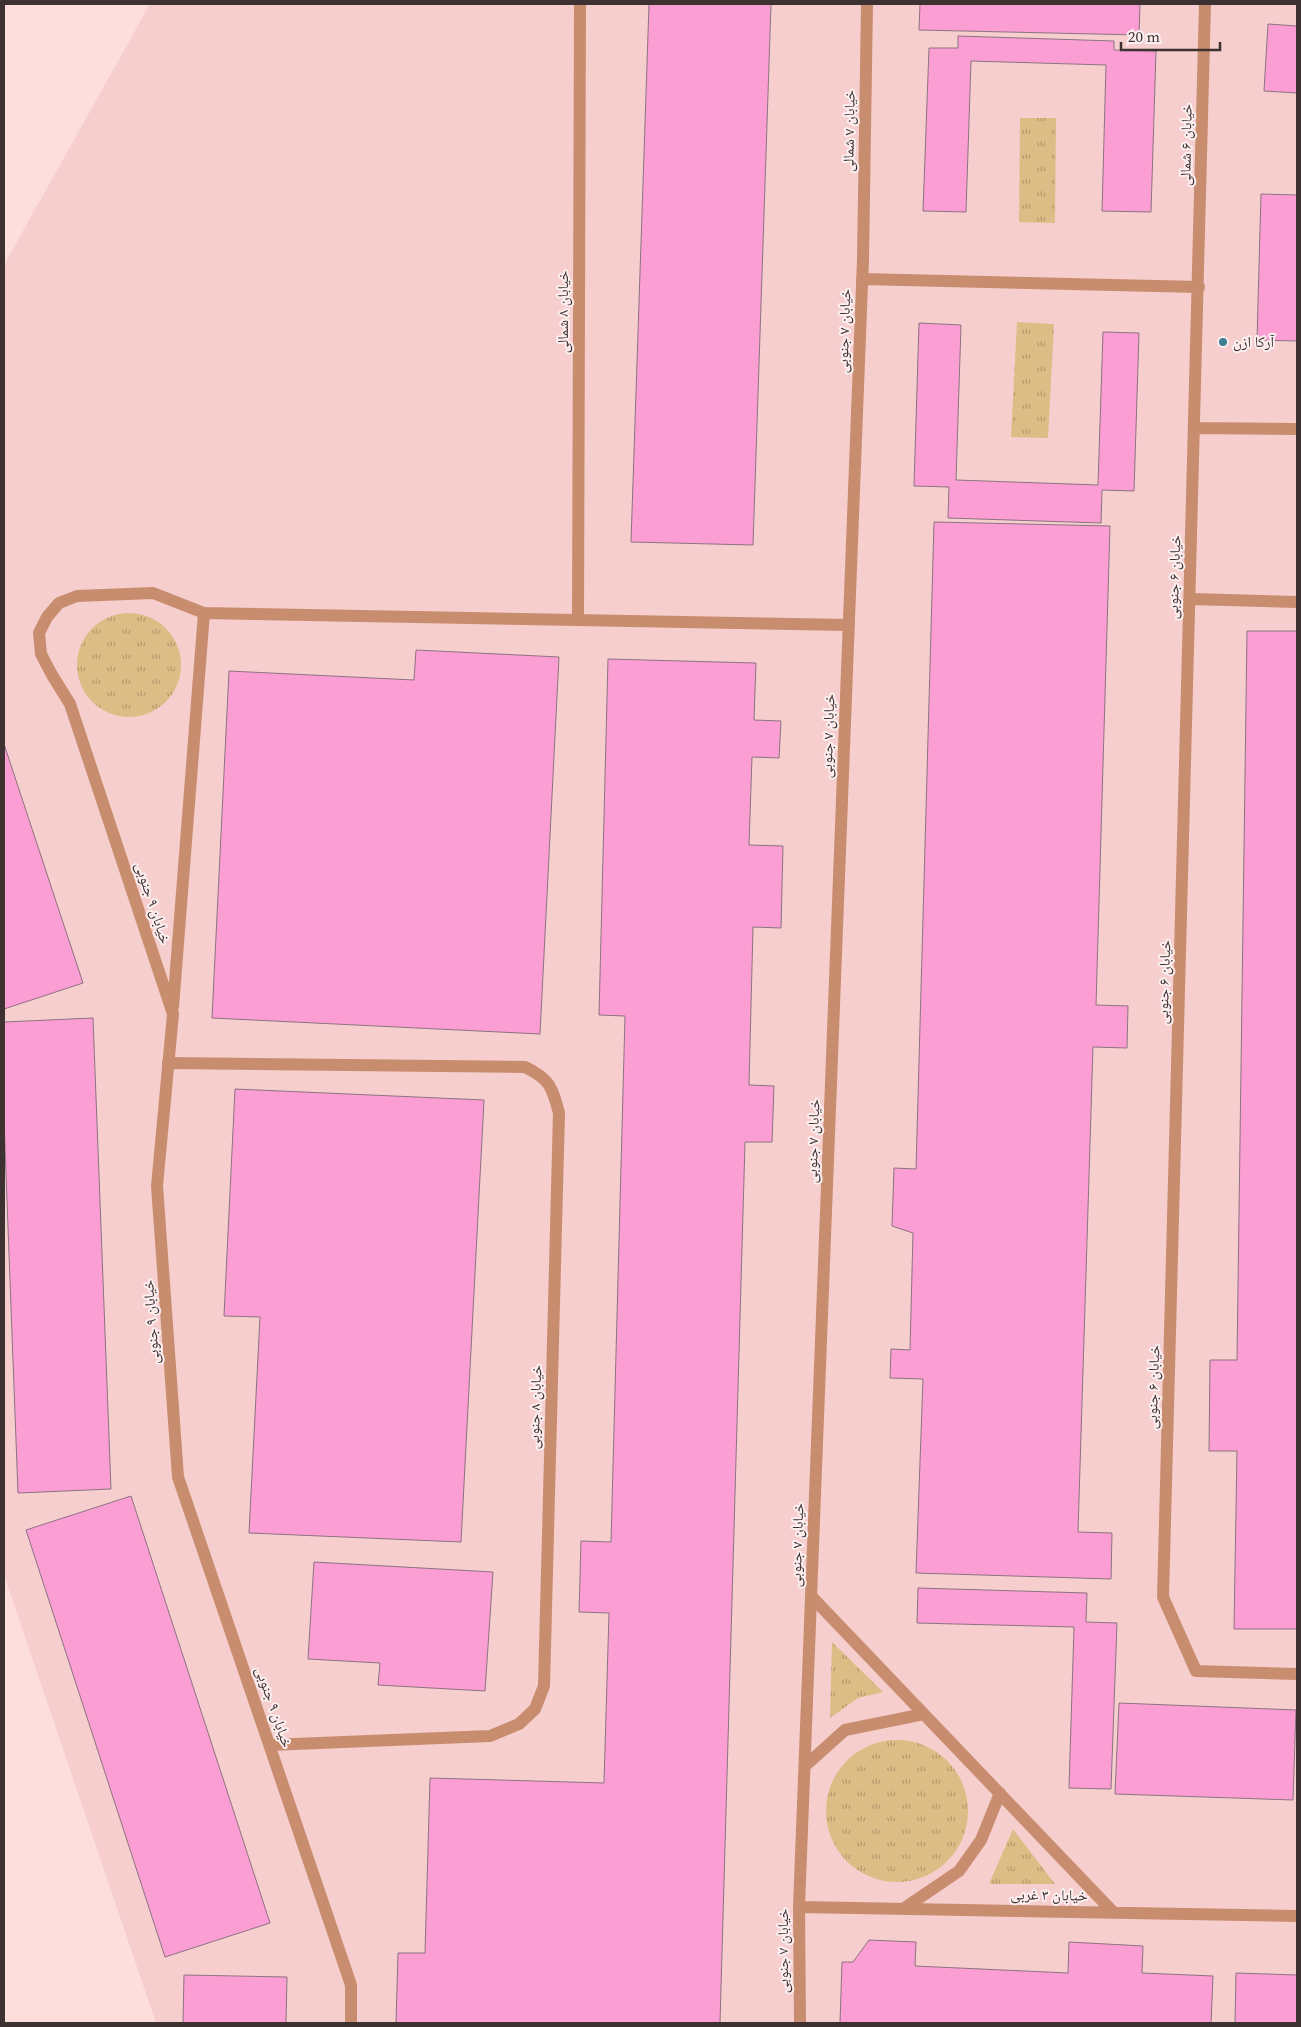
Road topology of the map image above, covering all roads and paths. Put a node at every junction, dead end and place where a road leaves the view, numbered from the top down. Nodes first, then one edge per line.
1 (580, 4) edge
2 (867, 4) edge
3 (1205, 4) edge
4 (863, 259) joint
5 (862, 279) junction
6 (1199, 287) junction
7 (1195, 428) junction
8 (1297, 429) edge
9 (1190, 599) junction
10 (1297, 602) edge
11 (204, 613) junction
12 (578, 620) junction
13 (849, 625) junction
14 (172, 1014) junction
15 (168, 1063) junction
16 (811, 1596) junction
17 (1297, 1674) edge
18 (924, 1714) junction
19 (270, 1745) junction
20 (805, 1766) junction
21 (1000, 1792) junction
22 (799, 1907) junction
23 (903, 1908) junction
24 (1114, 1913) junction
25 (1297, 1916) edge
26 (351, 2023) edge
27 (800, 2023) edge

1 - 12 street, خیابان ۸ شمالی
2 - 4 street, خیابان ۷ شمالی
3 - 6 street, خیابان ۶ شمالی
4 - 5 street, خیابان ۷ جنوبی
5 - 6 street
5 - 13 street, خیابان ۷ جنوبی
6 - 7 street, خیابان ۶ جنوبی
7 - 8 street
7 - 9 street, خیابان ۶ جنوبی
9 - 10 street
9 - 17 street, خیابان ۶ جنوبی
11 - 12 street
11 - 14 street
11 - 14 street, خیابان ۹ جنوبی
12 - 13 street
13 - 16 street, خیابان ۷ جنوبی
14 - 15 street, خیابان ۹ جنوبی
15 - 19 street, خیابان ۹ جنوبی
15 - 19 street, خیابان ۸ جنوبی
16 - 18 street
16 - 20 street, خیابان ۷ جنوبی
18 - 20 street
18 - 21 street
19 - 26 street, خیابان ۹ جنوبی
20 - 22 street, خیابان ۷ جنوبی
21 - 23 street
21 - 24 street
22 - 23 street, خیابان ۳ غربی
22 - 27 street, خیابان ۷ جنوبی
23 - 24 street, خیابان ۳ غربی
24 - 25 street, خیابان ۳ غربی

